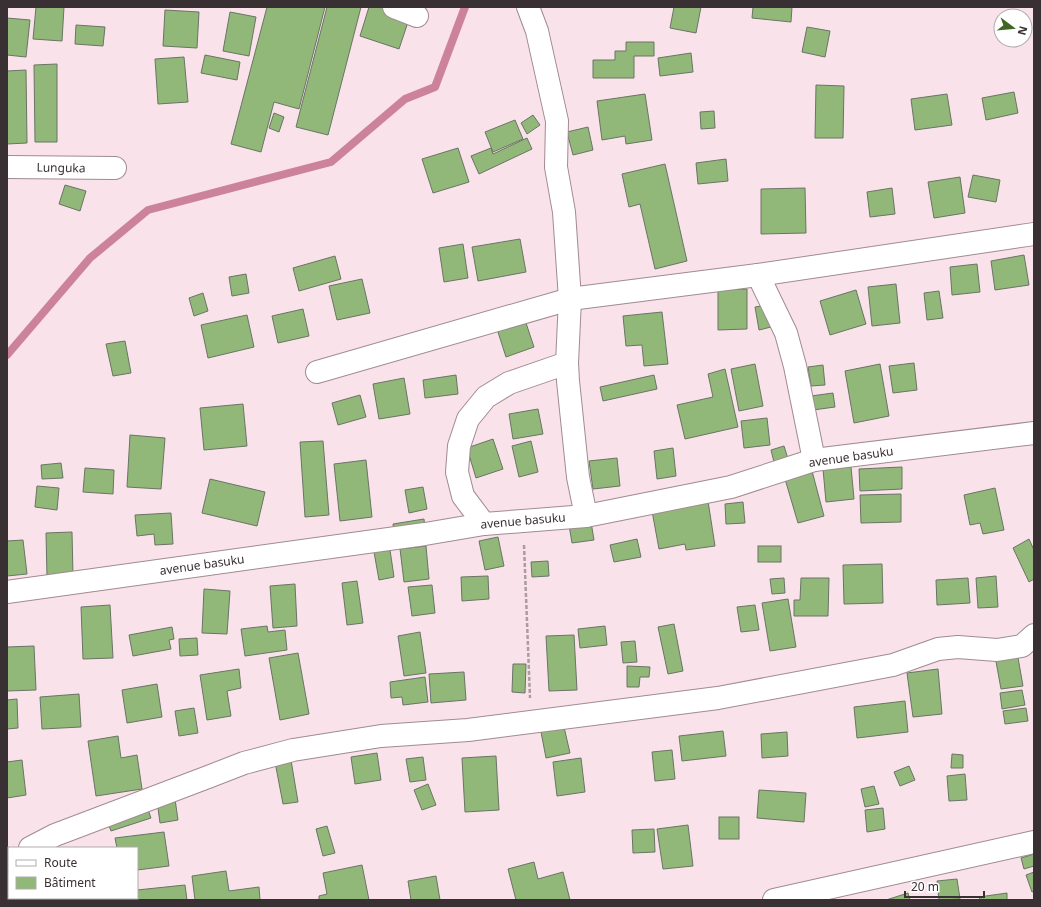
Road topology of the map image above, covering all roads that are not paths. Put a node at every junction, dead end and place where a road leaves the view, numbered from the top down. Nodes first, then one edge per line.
1 (394, 7) edge
2 (528, 7) edge
3 (417, 16) dead end
4 (7, 167) edge
5 (115, 168) dead end
6 (1034, 234) edge
7 (758, 275) junction
8 (570, 299) junction
9 (567, 363) junction
10 (316, 372) dead end
11 (1034, 434) edge
12 (814, 460) junction
13 (586, 516) junction
14 (484, 524) junction
15 (7, 592) edge
16 (1034, 635) edge
17 (1034, 842) edge
18 (32, 847) edge
19 (774, 900) edge

1 - 3 street
2 - 8 street
4 - 5 street, Lunguka
6 - 7 street
7 - 8 street
7 - 12 street
8 - 9 street
8 - 10 street
9 - 13 street
9 - 14 street
11 - 12 street, avenue basuku
12 - 13 street, avenue basuku
13 - 14 street, avenue basuku
14 - 15 street, avenue basuku
16 - 18 street
17 - 19 street

